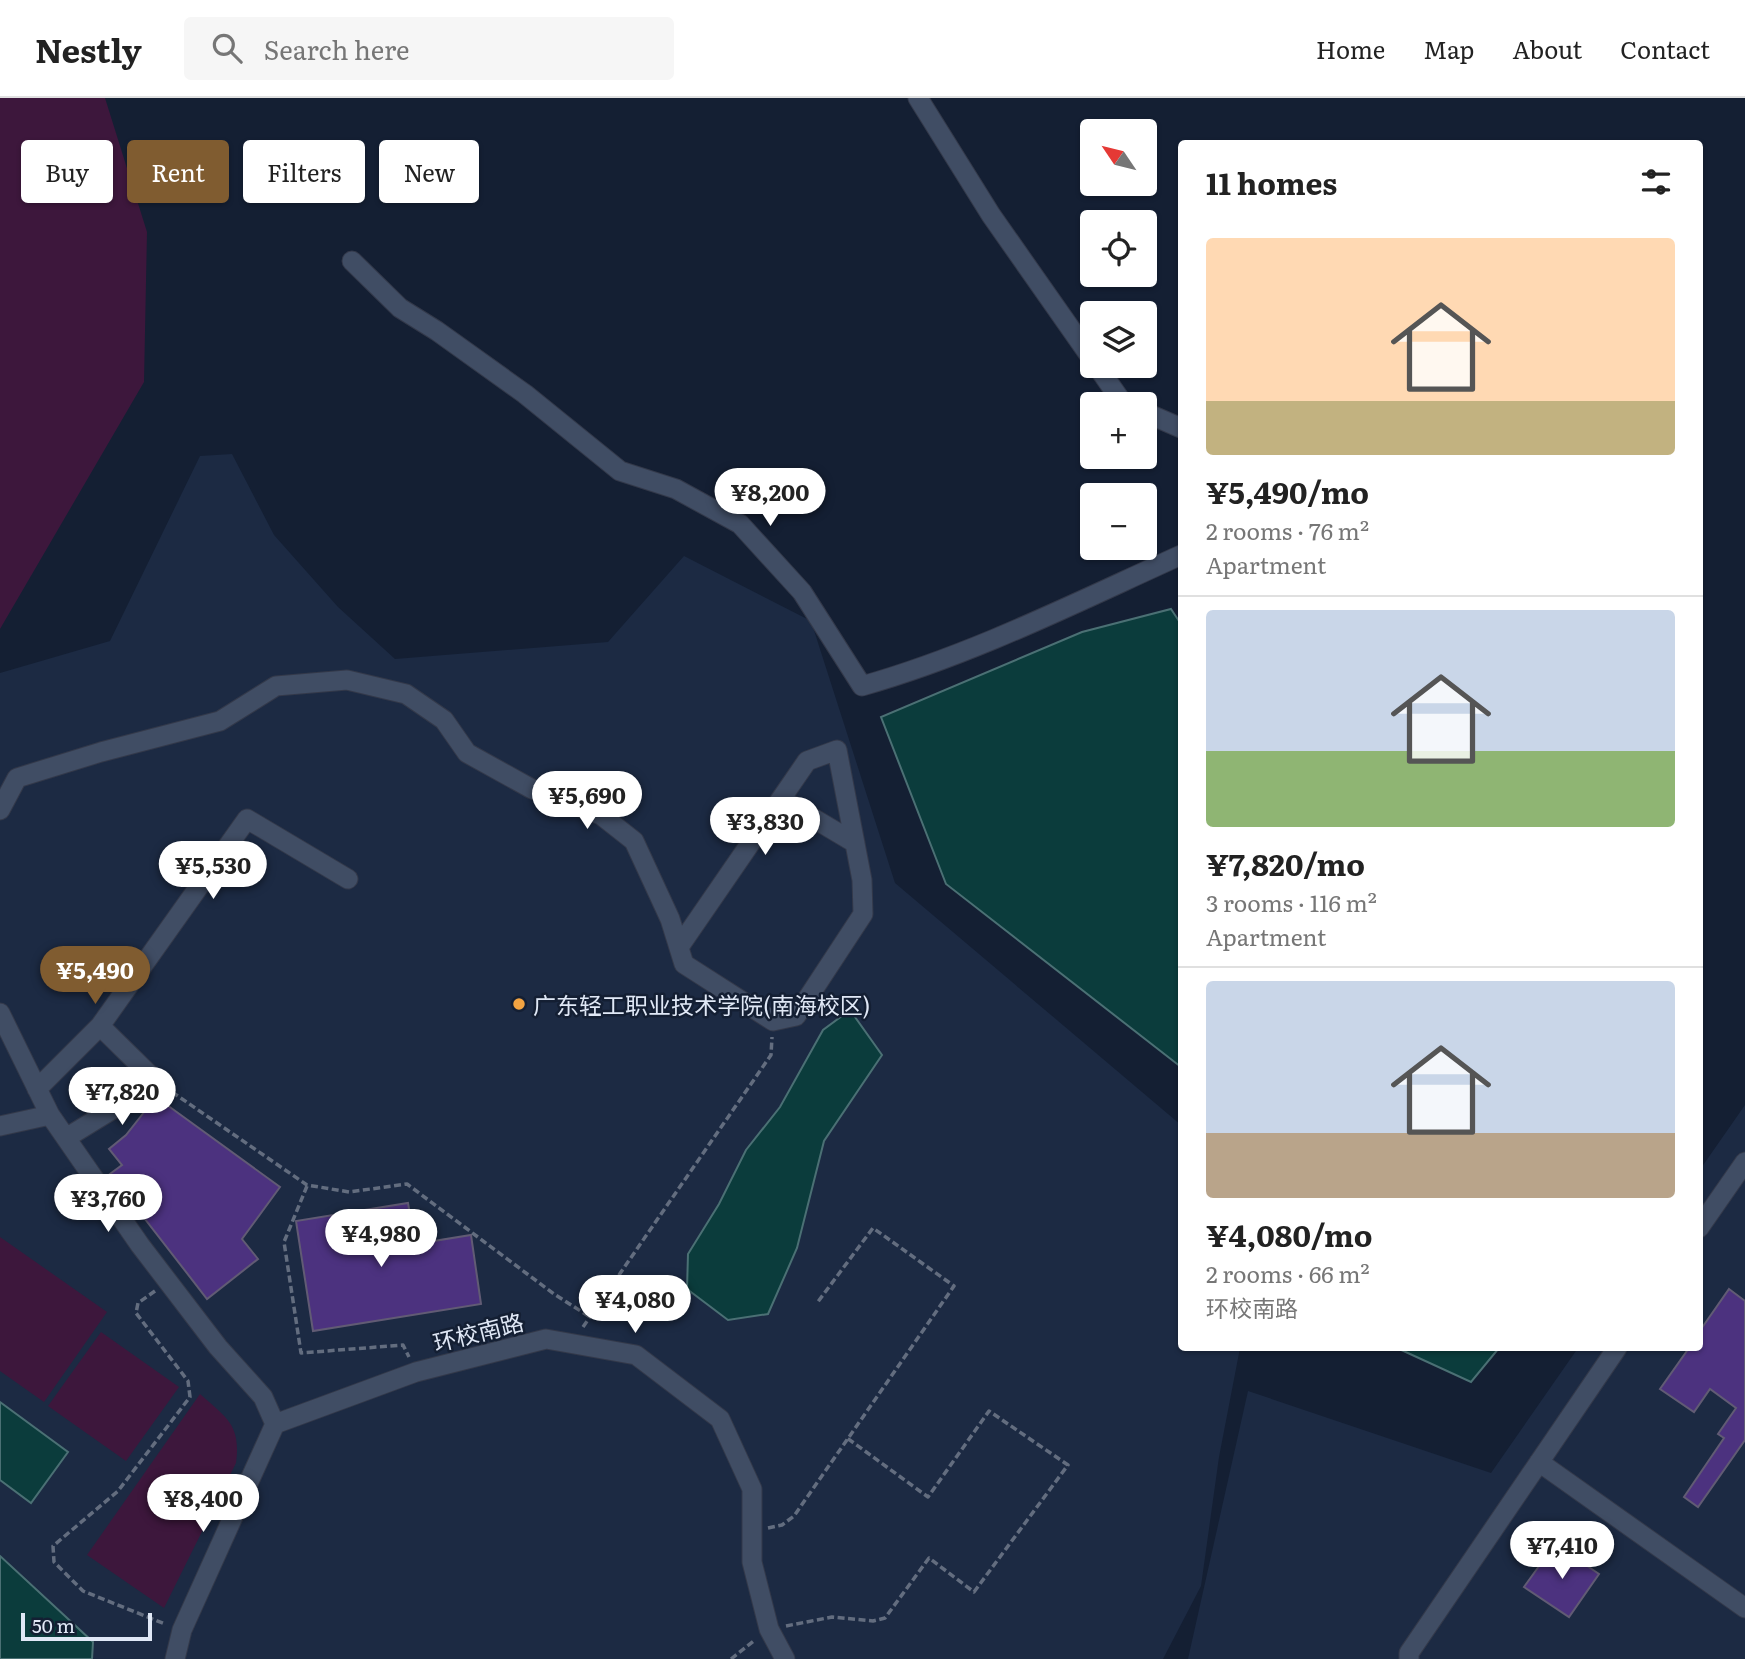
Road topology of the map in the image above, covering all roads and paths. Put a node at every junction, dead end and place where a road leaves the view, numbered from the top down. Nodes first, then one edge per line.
1 (918, 98) edge
2 (352, 261) dead end
3 (1080, 342) edge
4 (1157, 418) edge
5 (1178, 427) edge
6 (1178, 556) edge
7 (781, 799) junction
8 (0, 810) edge
9 (855, 843) junction
10 (348, 880) dead end
11 (679, 947) junction
12 (0, 1013) edge
13 (773, 1021) junction
14 (100, 1026) junction
15 (157, 1082) junction
16 (37, 1089) junction
17 (50, 1115) junction
18 (0, 1126) edge
19 (66, 1138) junction
20 (1745, 1162) edge
21 (307, 1185) junction
22 (1703, 1222) edge
23 (168, 1281) junction
24 (817, 1303) dead end
25 (590, 1317) junction
26 (571, 1343) junction
27 (1615, 1351) edge
28 (416, 1372) junction
29 (275, 1424) junction
30 (847, 1438) junction
31 (1539, 1462) junction
32 (752, 1531) junction
33 (1745, 1608) edge
34 (769, 1629) junction
35 (182, 1630) junction
36 (1412, 1657) edge
37 (175, 1659) edge
38 (731, 1659) edge
39 (785, 1659) edge

1 - 3 street
2 - 6 street
4 - 5 street
7 - 9 street
7 - 9 street
7 - 11 street
8 - 11 street
9 - 13 street
10 - 14 street
11 - 13 street
12 - 16 street
13 - 25 path
14 - 15 street
14 - 16 street
15 - 19 street
15 - 21 path
16 - 17 street
17 - 18 street
17 - 19 street
19 - 23 street
20 - 22 street
21 - 25 path
21 - 28 path
23 - 29 street
23 - 35 path
24 - 30 path
25 - 26 path
26 - 28 street, 环校南路
26 - 32 street, 环校南路
27 - 31 street
28 - 29 street, 环校南路
29 - 35 street
30 - 32 path
30 - 34 path
31 - 33 street
31 - 36 street
32 - 34 street, 环校南路
34 - 38 path
34 - 39 street, 环校南路
35 - 37 street

